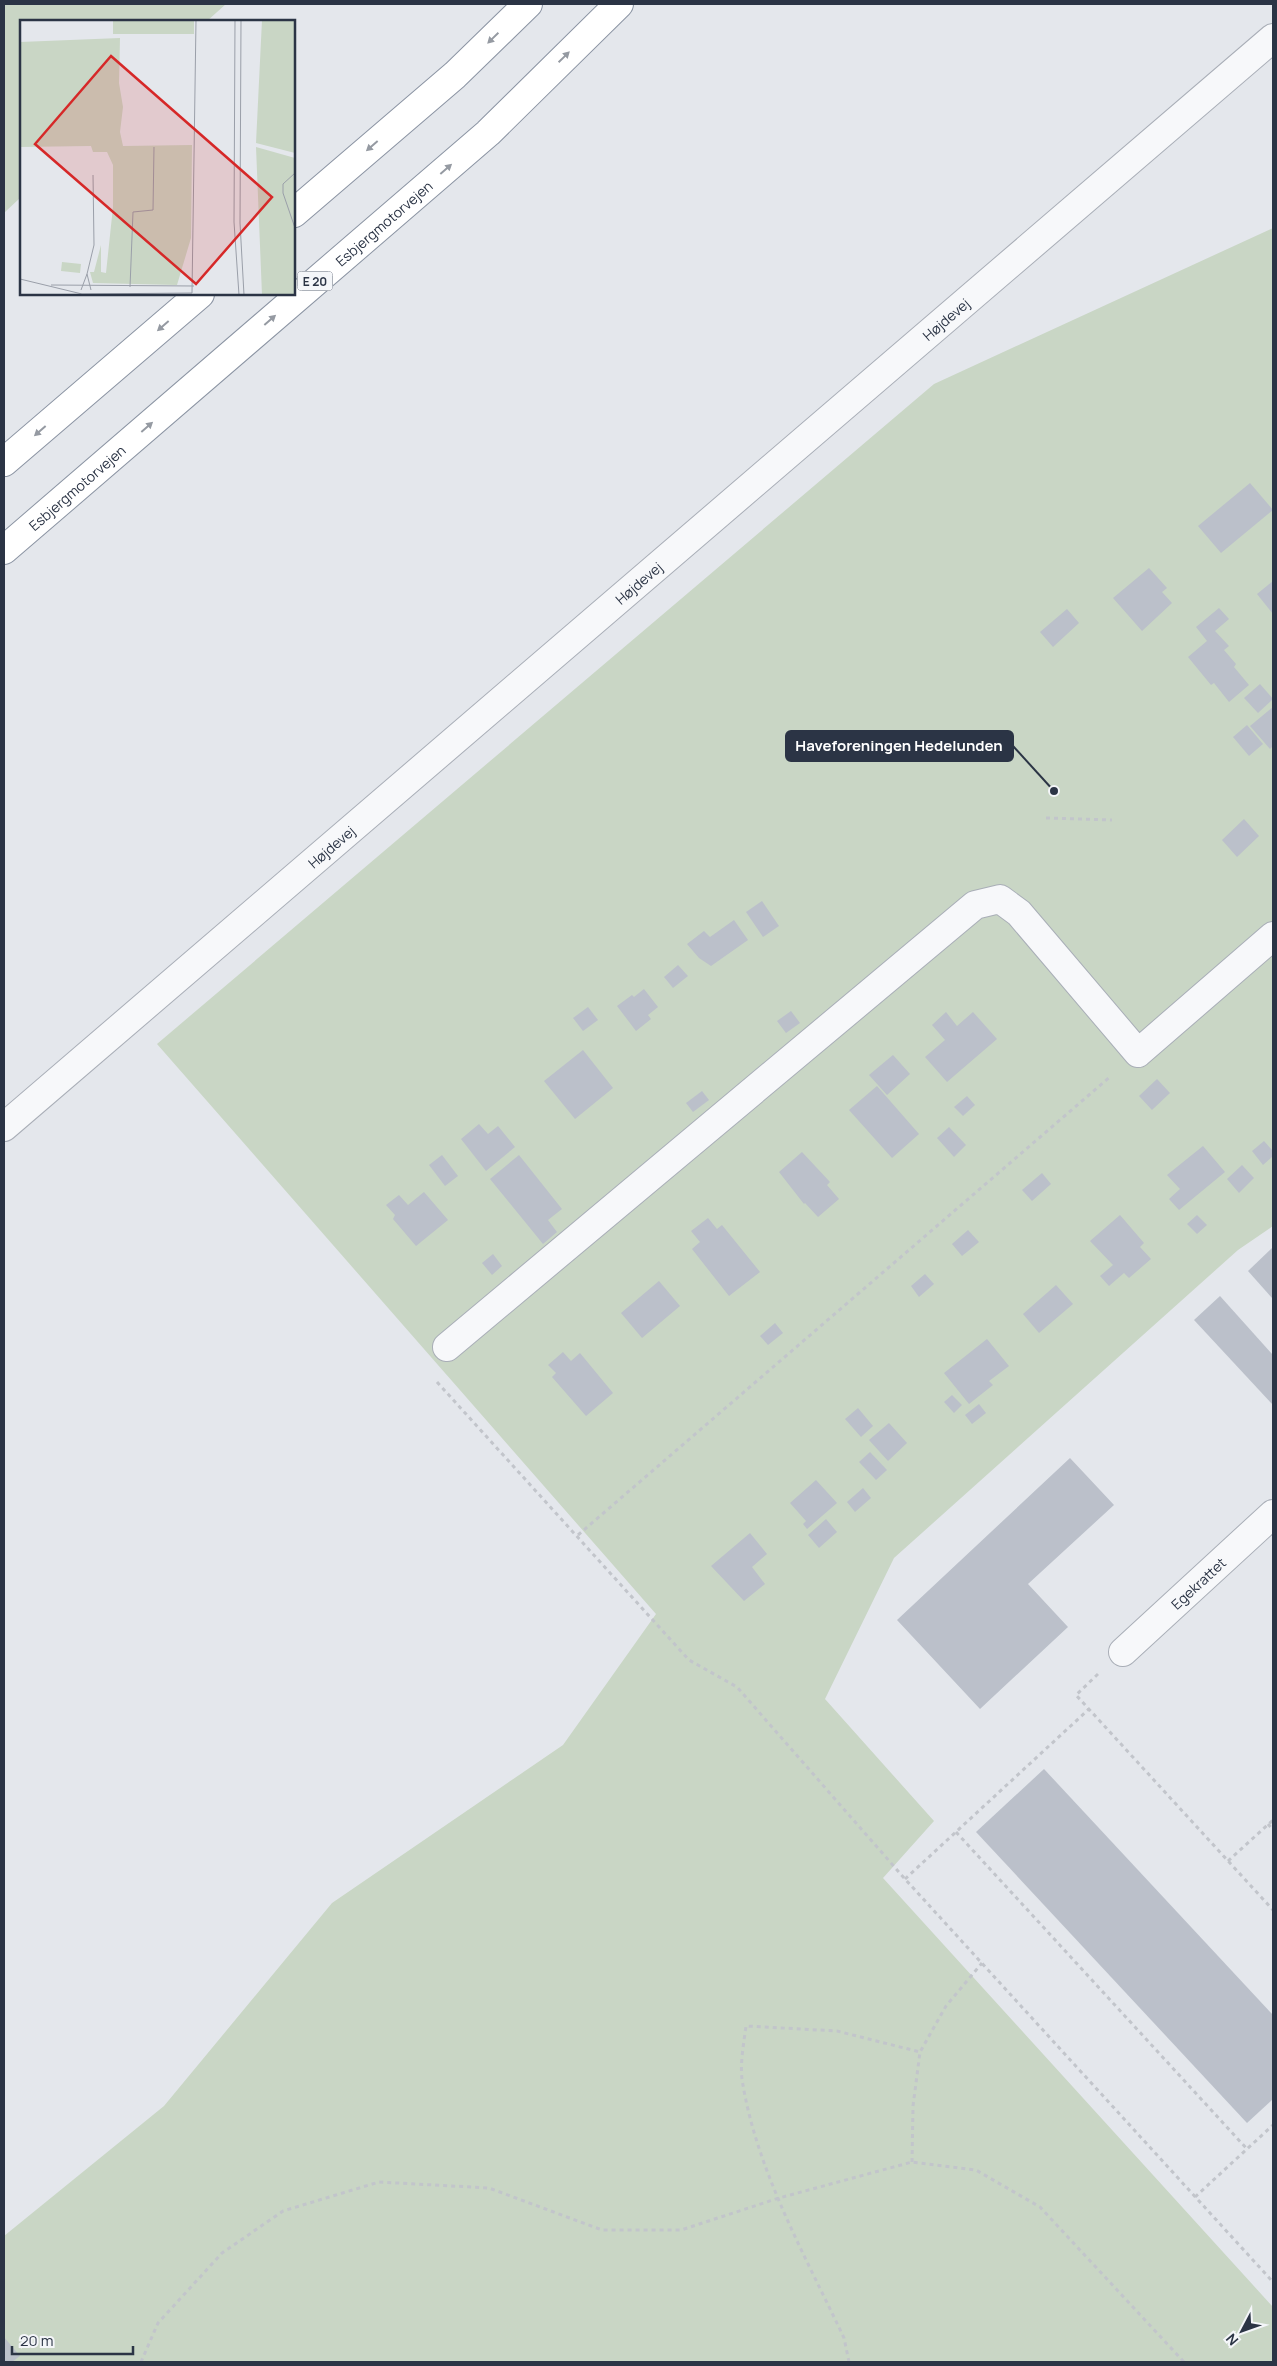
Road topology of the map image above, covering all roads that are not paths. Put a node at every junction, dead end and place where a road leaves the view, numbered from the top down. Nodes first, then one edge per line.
1 (528, 4) edge
2 (619, 4) edge
3 (1273, 38) edge
4 (295, 212) edge
5 (199, 295) edge
6 (4, 462) edge
7 (4, 550) edge
8 (1273, 936) edge
9 (4, 1127) edge
10 (447, 1347) road end
11 (1273, 1514) edge
12 (1123, 1652) road end

1 -> 4 highway
7 -> 2 highway, Esbjergmotorvejen / E 20
3 - 9 street, Højdevej
5 -> 6 highway
8 - 10 street
11 - 12 street, Egekrattet

